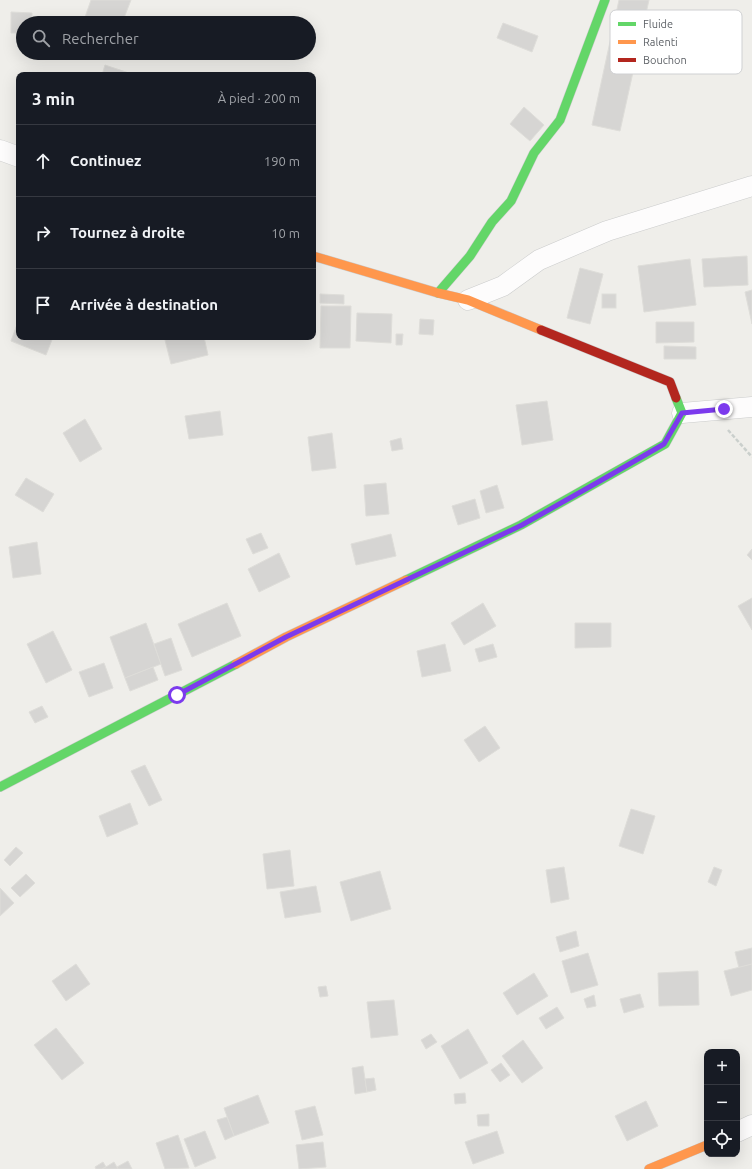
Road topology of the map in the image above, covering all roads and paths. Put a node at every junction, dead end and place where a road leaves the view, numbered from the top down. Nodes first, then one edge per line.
1 (605, 0) edge
2 (0, 150) edge
3 (16, 156) edge
4 (752, 186) edge
5 (316, 257) edge
6 (438, 293) junction
7 (468, 300) junction
8 (752, 407) edge
9 (710, 410) junction
10 (682, 413) junction
11 (752, 457) edge
12 (0, 787) edge
13 (752, 1125) edge
14 (740, 1131) edge
15 (704, 1146) edge
16 (649, 1169) edge

1 - 6 street
2 - 3 street
4 - 7 street
5 - 6 street
6 - 7 street
7 - 10 street
8 - 9 street
9 - 10 street
9 - 11 path
10 - 12 street
13 - 14 street
15 - 16 street

